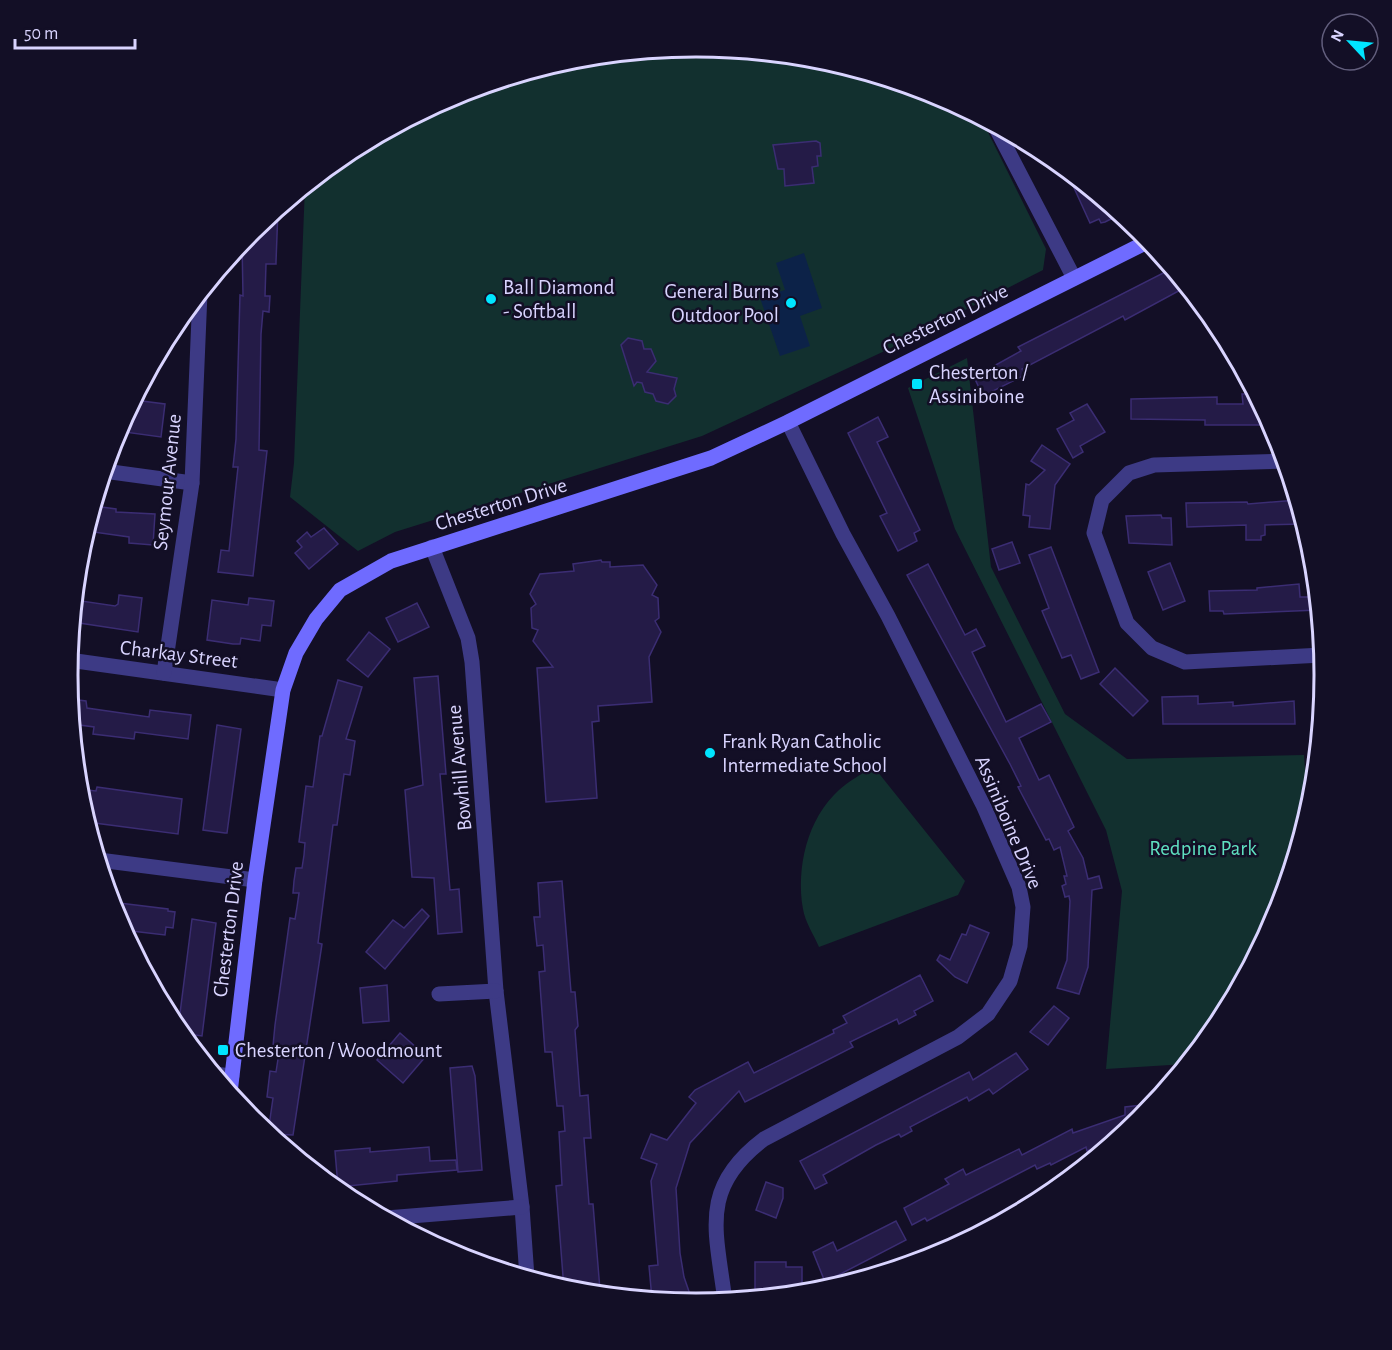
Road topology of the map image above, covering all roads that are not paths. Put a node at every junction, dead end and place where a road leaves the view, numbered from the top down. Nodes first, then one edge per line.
1 (1001, 138) edge
2 (1140, 245) edge
3 (1074, 278) junction
4 (199, 308) edge
5 (788, 422) junction
6 (1275, 461) edge
7 (112, 472) edge
8 (192, 483) junction
9 (432, 547) junction
10 (1314, 655) edge
11 (78, 661) edge
12 (164, 673) junction
13 (282, 690) junction
14 (107, 861) edge
15 (255, 880) junction
16 (496, 992) junction
17 (439, 994) dead end
18 (226, 1075) edge
19 (232, 1076) junction
20 (231, 1082) edge
21 (522, 1207) junction
22 (400, 1217) edge
23 (526, 1269) edge
24 (724, 1292) edge

1 - 3 street
2 - 3 street, Chesterton Drive
3 - 5 street, Chesterton Drive
4 - 8 street, Seymour Avenue
5 - 9 street, Chesterton Drive
5 - 24 street, Assiniboine Drive
6 - 10 street
7 - 8 street
8 - 12 street, Seymour Avenue
9 - 13 street, Chesterton Drive
9 - 16 street, Bowhill Avenue
11 - 12 street, Charkay Street
12 - 13 street, Charkay Street
13 - 15 street, Chesterton Drive
14 - 15 street
15 - 19 street, Chesterton Drive
16 - 17 street
16 - 21 street, Bowhill Avenue
18 - 19 street
19 - 20 street, Chesterton Drive
21 - 22 street
21 - 23 street, Bowhill Avenue

